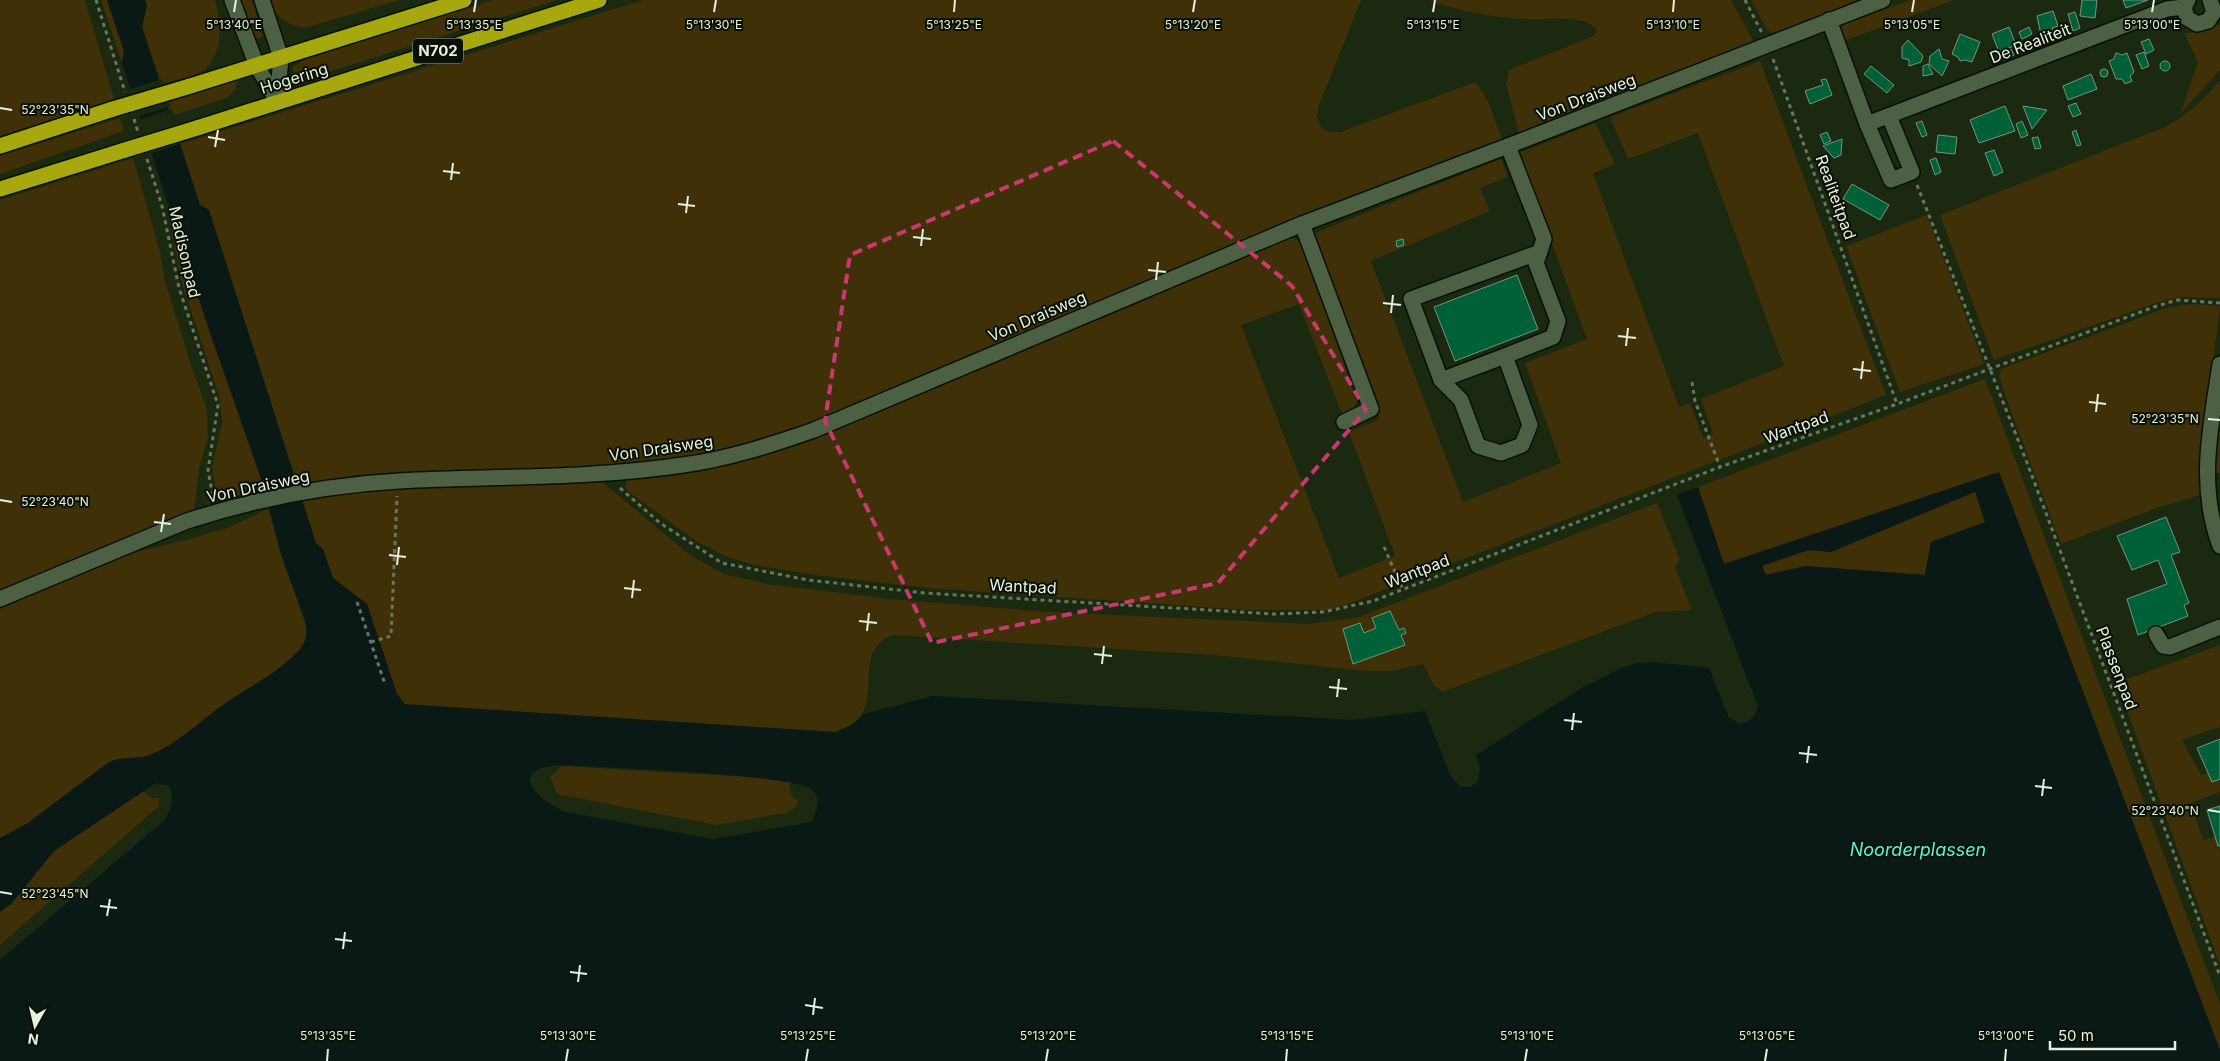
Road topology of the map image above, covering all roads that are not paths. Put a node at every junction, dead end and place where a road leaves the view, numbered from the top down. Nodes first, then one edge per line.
1 (232, 0) edge
2 (262, 0) edge
3 (464, 0) edge
4 (599, 0) edge
5 (1883, 0) edge
6 (2210, 0) edge
7 (2186, 3) edge
8 (1829, 20) junction
9 (281, 58) junction
10 (257, 66) junction
11 (278, 101) junction
12 (1889, 116) junction
13 (1867, 124) junction
14 (0, 146) edge
15 (1508, 146) junction
16 (0, 189) edge
17 (1302, 224) junction
18 (1540, 252) junction
19 (1505, 356) junction
20 (2220, 364) edge
21 (1441, 380) junction
22 (1344, 422) dead end
23 (2220, 546) edge
24 (0, 599) edge
25 (2220, 627) edge
26 (2156, 634) dead end

1 - 10 street
2 - 9 street
3 - 9 highway, Hogering / N702
4 - 11 highway, Hogering / N702
5 - 8 street, Von Draisweg
6 - 7 street, De Realiteit
7 - 12 street, De Realiteit
8 - 13 street
8 - 15 street, Von Draisweg
9 - 10 highway, Hogering / N702
9 - 11 street
10 - 11 street
10 - 14 highway, Hogering / N702, bridge
11 - 16 highway, Hogering / N702, bridge
12 - 13 street, De Realiteit
12 - 13 street
15 - 17 street, Von Draisweg
15 - 18 street
17 - 22 street
17 - 24 street, Von Draisweg
18 - 19 street
18 - 21 street
19 - 21 street
19 - 21 street
20 - 23 street
25 - 26 street

